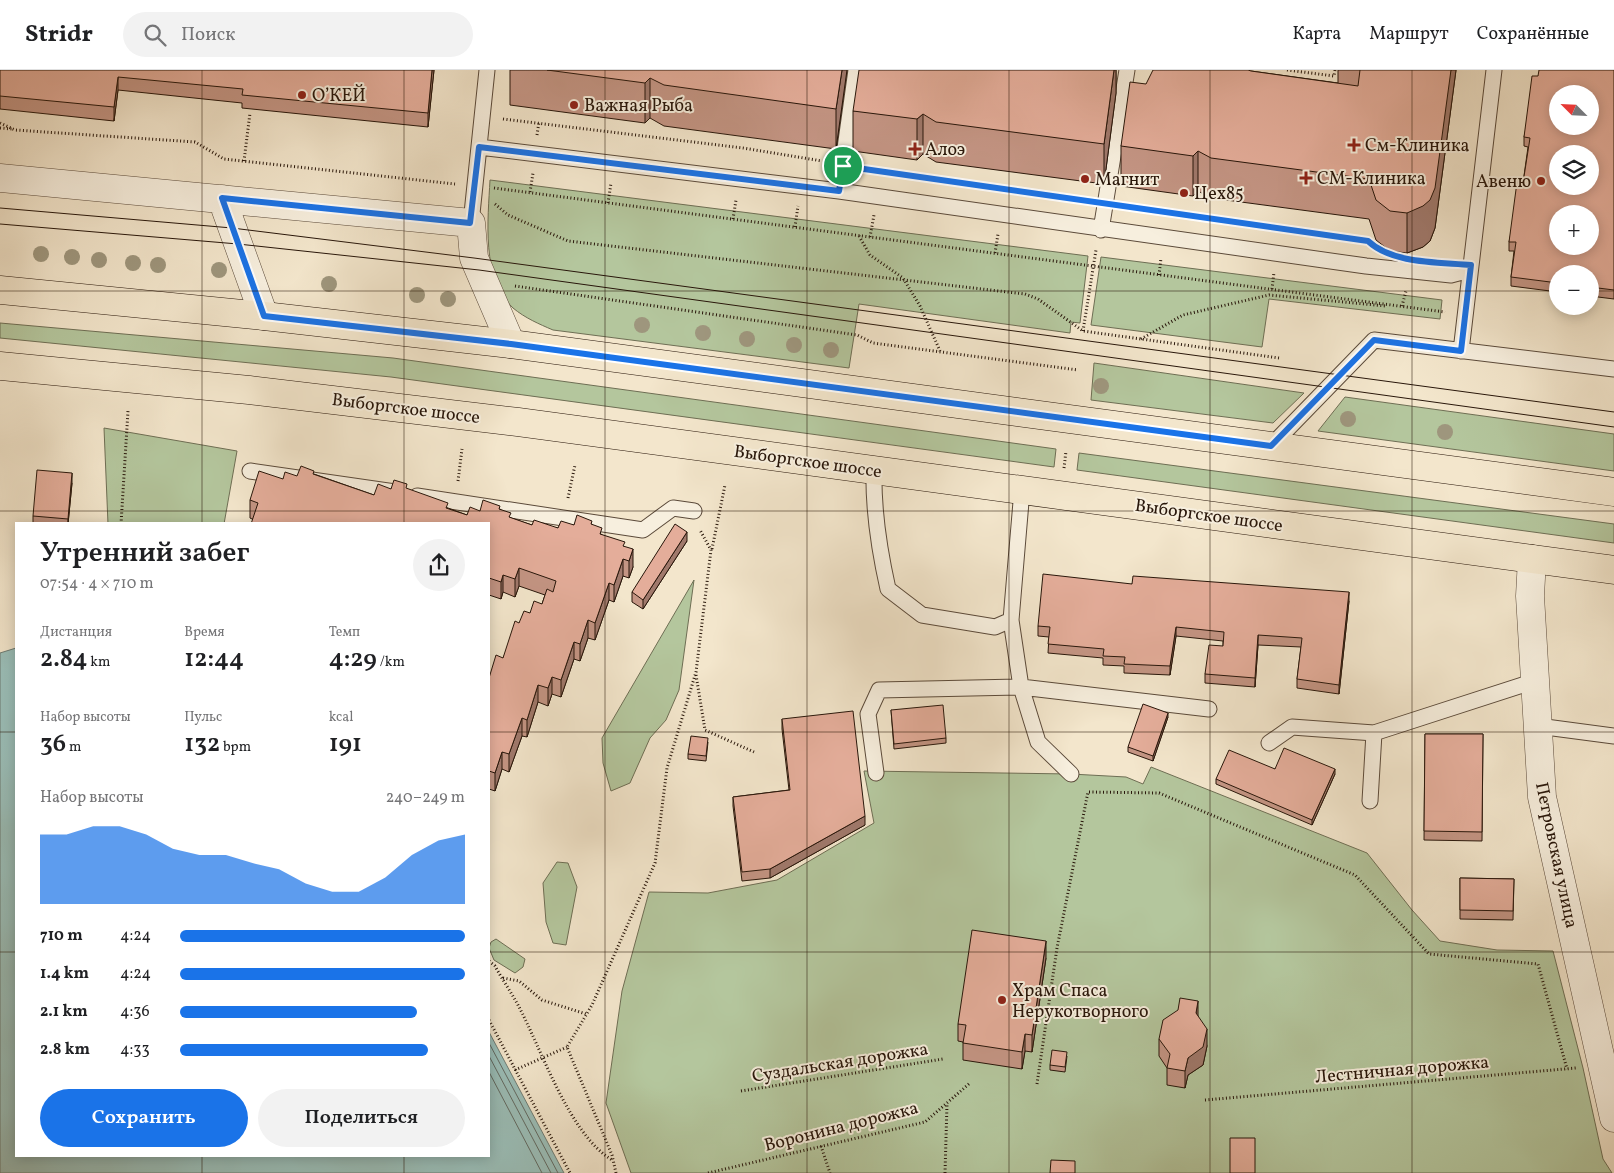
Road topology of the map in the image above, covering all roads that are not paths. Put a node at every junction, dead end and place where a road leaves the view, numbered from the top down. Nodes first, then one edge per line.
1 (488, 70) edge
2 (856, 70) edge
3 (1127, 70) edge
4 (1494, 70) edge
5 (479, 147) junction
6 (0, 178) edge
7 (839, 191) junction
8 (222, 198) junction
9 (470, 223) junction
10 (1101, 230) junction
11 (1470, 270) junction
12 (0, 290) edge
13 (264, 316) junction
14 (511, 344) junction
15 (1461, 351) junction
16 (0, 366) edge
17 (1614, 369) edge
18 (1271, 446) junction
19 (874, 470) junction
20 (250, 471) dead end
21 (1022, 490) junction
22 (1614, 492) edge
23 (694, 511) dead end
24 (1532, 559) junction
25 (1614, 570) edge
26 (1011, 620) junction
27 (1535, 681) junction
28 (1021, 687) junction
29 (1208, 710) dead end
30 (1538, 726) junction
31 (1374, 733) junction
32 (1614, 736) edge
33 (1270, 743) dead end
34 (876, 773) dead end
35 (1071, 774) dead end
36 (1370, 801) dead end
37 (1605, 1050) edge
38 (1614, 1118) edge

1 - 5 lane
2 - 7 lane
3 - 10 lane
4 - 11 lane
5 - 7 lane
5 - 9 lane
6 - 8 street
7 - 10 lane
8 - 9 street
8 - 13 street
9 - 14 street
10 - 11 lane
11 - 15 lane
12 - 13 main road
13 - 14 main road
14 - 18 main road
15 - 17 lane
15 - 18 lane
16 - 19 main road, Выборгское шоссе
18 - 22 main road
19 - 21 main road, Выборгское шоссе
19 - 26 lane
20 - 23 lane
21 - 24 main road, Выборгское шоссе
21 - 26 lane
24 - 25 main road, Выборгское шоссе
24 - 27 street, Петровская улица
26 - 28 lane
27 - 30 street, Петровская улица
27 - 31 lane
28 - 29 lane
28 - 34 lane
28 - 35 lane
30 - 32 lane
30 - 37 street, Петровская улица
31 - 33 lane
31 - 36 lane
37 - 38 street, Петровская улица

